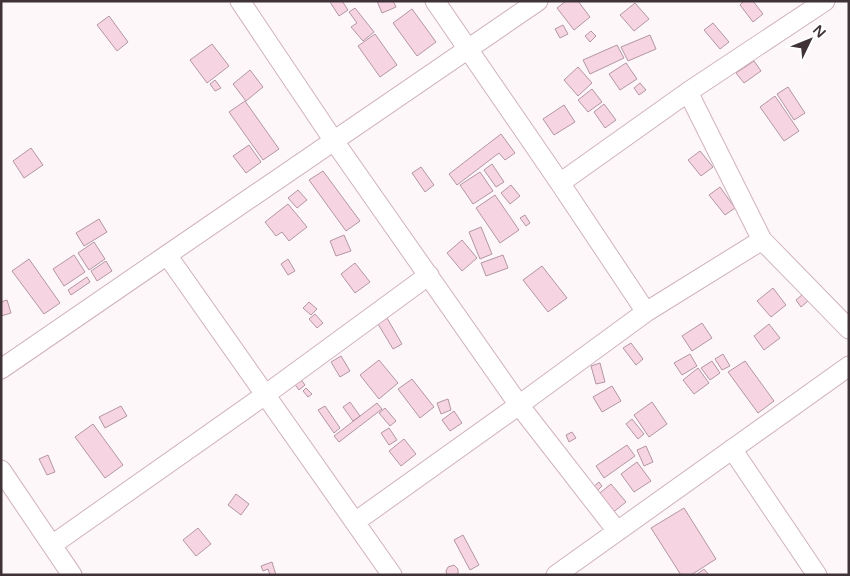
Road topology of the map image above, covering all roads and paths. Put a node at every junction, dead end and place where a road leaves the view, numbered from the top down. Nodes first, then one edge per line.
1 (240, 1) edge
2 (434, 1) edge
3 (538, 1) edge
4 (825, 1) edge
5 (468, 50) junction
6 (688, 92) junction
7 (334, 141) junction
8 (560, 183) junction
9 (762, 240) junction
10 (166, 255) junction
11 (429, 275) junction
12 (646, 312) junction
13 (849, 328) edge
14 (849, 366) edge
15 (1, 369) edge
16 (265, 395) junction
17 (519, 405) junction
18 (732, 449) junction
19 (1, 470) edge
20 (356, 522) junction
21 (617, 531) junction
22 (52, 545) junction
23 (72, 575) edge
24 (392, 575) edge
25 (556, 575) edge
26 (817, 575) edge

1 - 7 street
2 - 5 street
3 - 5 street
4 - 6 street
5 - 7 street
5 - 8 street
6 - 8 street
6 - 9 street
7 - 10 street
7 - 11 street
8 - 12 street
9 - 12 street
9 - 13 street
10 - 15 street
10 - 16 street
11 - 16 street
11 - 17 street
12 - 17 street
14 - 18 street
16 - 20 street
16 - 22 street
17 - 20 street
17 - 21 street
18 - 21 street
18 - 26 street
19 - 22 street
20 - 24 street
21 - 25 street
22 - 23 street

